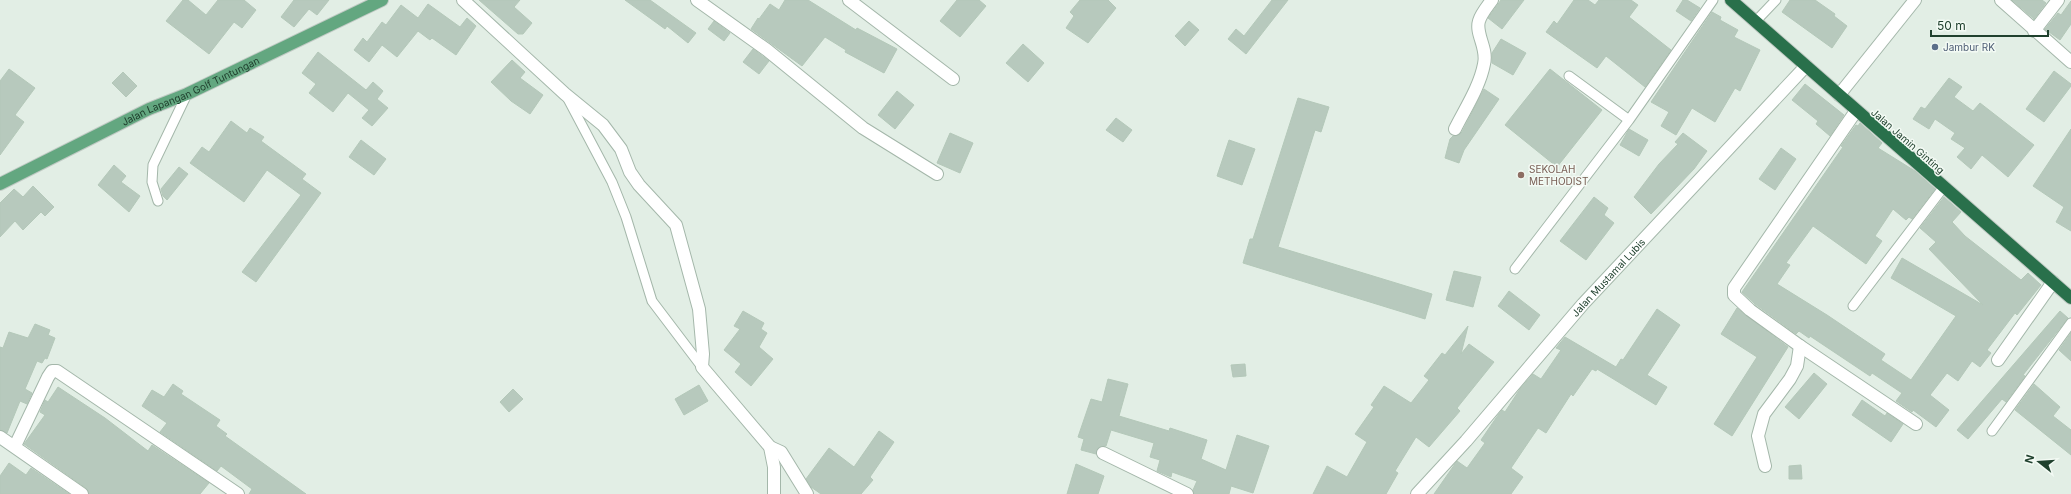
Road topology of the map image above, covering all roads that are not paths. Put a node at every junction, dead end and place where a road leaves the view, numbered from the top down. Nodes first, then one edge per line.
1 (382, 0) edge
2 (463, 0) edge
3 (697, 0) edge
4 (849, 0) edge
5 (1492, 0) edge
6 (1712, 0) edge
7 (1731, 0) edge
8 (1776, 0) edge
9 (1915, 0) edge
10 (2000, 0) edge
11 (2058, 0) edge
12 (1755, 22) junction
13 (2034, 31) junction
14 (2071, 62) edge
15 (1806, 66) junction
16 (1569, 76) dead end
17 (953, 80) dead end
18 (187, 94) junction
19 (565, 94) junction
20 (1839, 95) junction
21 (1856, 111) junction
22 (1629, 120) junction
23 (1455, 129) dead end
24 (937, 174) dead end
25 (0, 184) edge
26 (1943, 188) junction
27 (158, 201) dead end
28 (1515, 269) dead end
29 (2053, 282) junction
30 (2071, 298) edge
31 (1853, 306) dead end
32 (2071, 323) edge
33 (1800, 346) junction
34 (1998, 360) dead end
35 (702, 367) junction
36 (1916, 424) dead end
37 (1992, 431) dead end
38 (0, 437) edge
39 (15, 446) junction
40 (770, 447) junction
41 (1103, 453) dead end
42 (1765, 466) dead end
43 (82, 494) edge
44 (238, 494) edge
45 (774, 494) edge
46 (807, 494) edge
47 (1186, 494) edge
48 (1418, 494) edge

1 - 18 main road, Jalan Lapangan Golf Tuntungan
2 - 19 street
3 - 24 street
4 - 17 street
5 - 23 street
6 - 22 lane
7 - 12 highway, Jalan Jamin Ginting
8 - 12 lane
9 - 20 street
10 - 13 street
11 - 13 street
12 - 15 highway, Jalan Jamin Ginting
13 - 14 street
15 - 20 highway, Jalan Jamin Ginting
15 - 48 street, Jalan Mustamal Lubis
16 - 22 lane
18 - 25 main road, Jalan Lapangan Golf Tuntungan
18 - 27 lane
19 - 35 lane
19 - 35 street
20 - 21 highway, Jalan Jamin Ginting
21 - 26 highway, Jalan Jamin Ginting
21 - 33 street
22 - 28 lane
26 - 29 highway, Jalan Jamin Ginting
26 - 31 lane
29 - 30 highway, Jalan Jamin Ginting
29 - 34 street
32 - 37 lane
33 - 36 street
33 - 42 street
35 - 40 street
38 - 39 street
39 - 43 street
39 - 44 street
40 - 45 street
40 - 46 street
41 - 47 street

